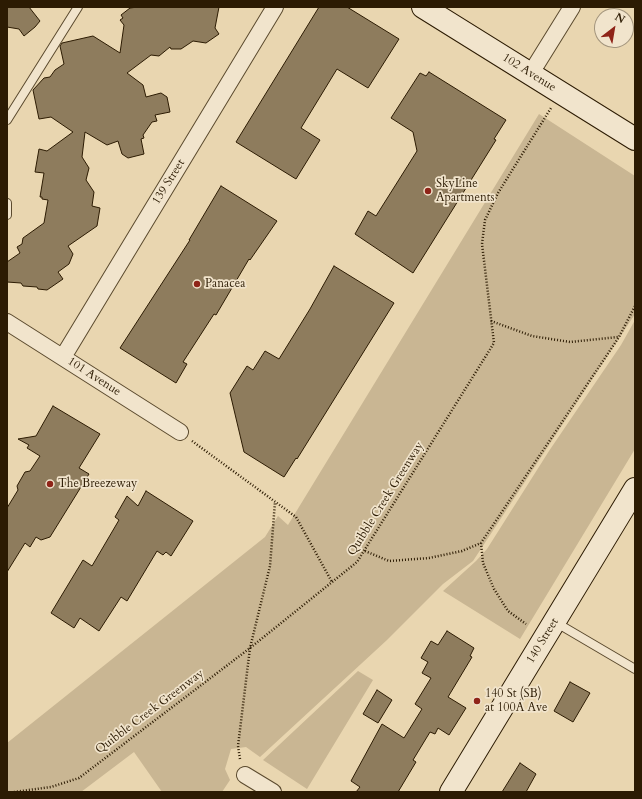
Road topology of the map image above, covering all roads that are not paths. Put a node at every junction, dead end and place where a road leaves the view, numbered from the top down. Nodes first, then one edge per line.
1 (78, 7) edge
2 (275, 7) edge
3 (424, 7) edge
4 (572, 7) edge
5 (531, 73) junction
6 (7, 120) edge
7 (635, 139) edge
8 (7, 203) edge
9 (7, 215) edge
10 (7, 322) edge
11 (63, 357) junction
12 (180, 432) road end
13 (635, 489) edge
14 (554, 622) junction
15 (635, 669) edge
16 (245, 775) road end
17 (273, 792) edge
18 (451, 792) edge

1 - 6 lane
2 - 11 street, 139 Street
3 - 5 main road, 102 Avenue
4 - 5 street
5 - 7 main road, 102 Avenue
8 - 9 lane
10 - 11 street, 101 Avenue
11 - 12 street, 101 Avenue
13 - 14 main road, 140 Street
14 - 15 lane
14 - 18 main road, 140 Street
16 - 17 street

